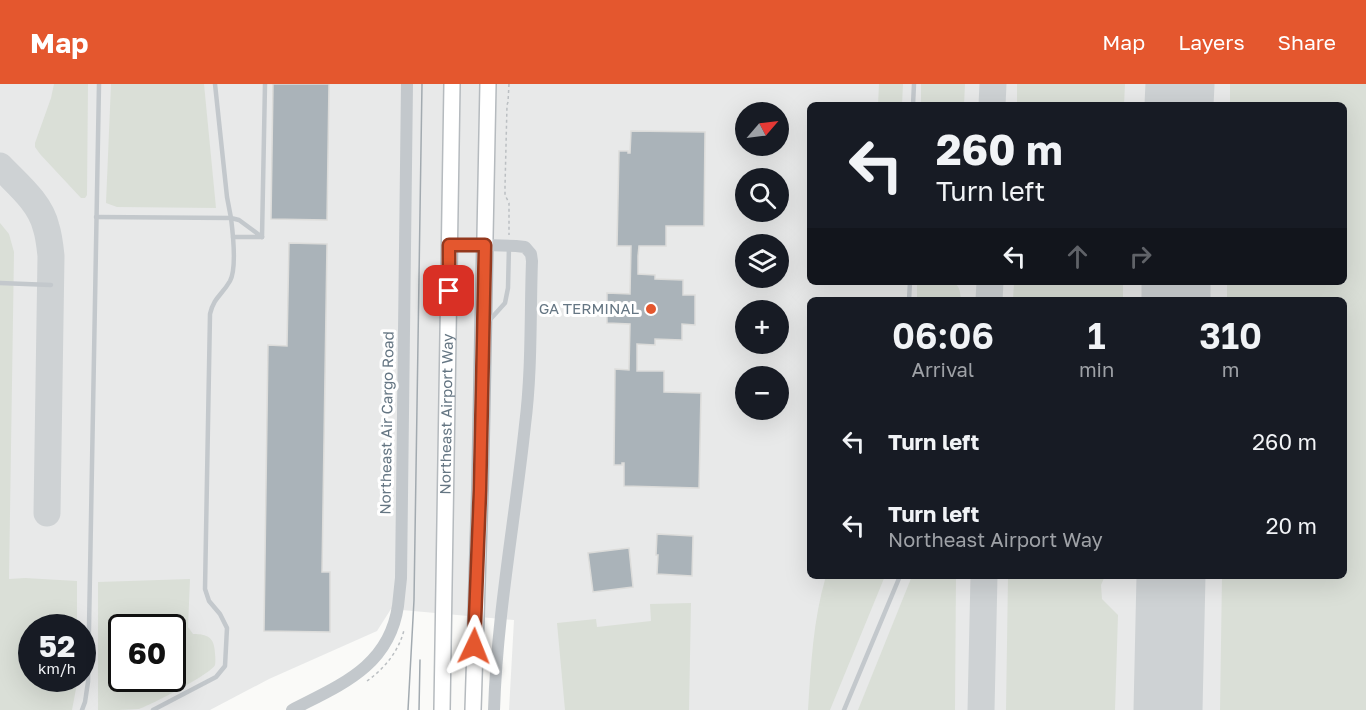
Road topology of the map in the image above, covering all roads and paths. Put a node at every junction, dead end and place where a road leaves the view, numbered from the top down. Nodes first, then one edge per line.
1 (99, 84) edge
2 (215, 84) edge
3 (265, 84) edge
4 (407, 84) edge
5 (452, 84) edge
6 (488, 84) edge
7 (509, 84) edge
8 (914, 84) edge
9 (913, 102) edge
10 (96, 217) junction
11 (231, 218) junction
12 (509, 233) dead end
13 (233, 237) junction
14 (262, 237) junction
15 (449, 245) junction
16 (485, 245) junction
17 (509, 246) junction
18 (0, 283) edge
19 (51, 285) dead end
20 (483, 327) junction
21 (899, 579) edge
22 (82, 710) edge
23 (153, 710) edge
24 (292, 710) edge
25 (442, 710) edge
26 (473, 710) edge
27 (494, 710) edge
28 (844, 710) edge

1 - 10 lane
2 - 11 lane
3 - 14 lane
4 - 24 street, Northeast Air Cargo Road
5 - 15 main road, Northeast Airport Way
6 - 16 main road
7 - 12 path
8 - 9 lane
10 - 11 lane
10 - 22 lane
11 - 13 lane
11 - 14 lane
13 - 14 lane
13 - 23 lane
15 - 16 lane
15 - 25 main road, Northeast Airport Way
16 - 17 street
16 - 20 main road
17 - 20 lane
17 - 27 street
18 - 19 lane
20 - 26 main road
21 - 28 lane

